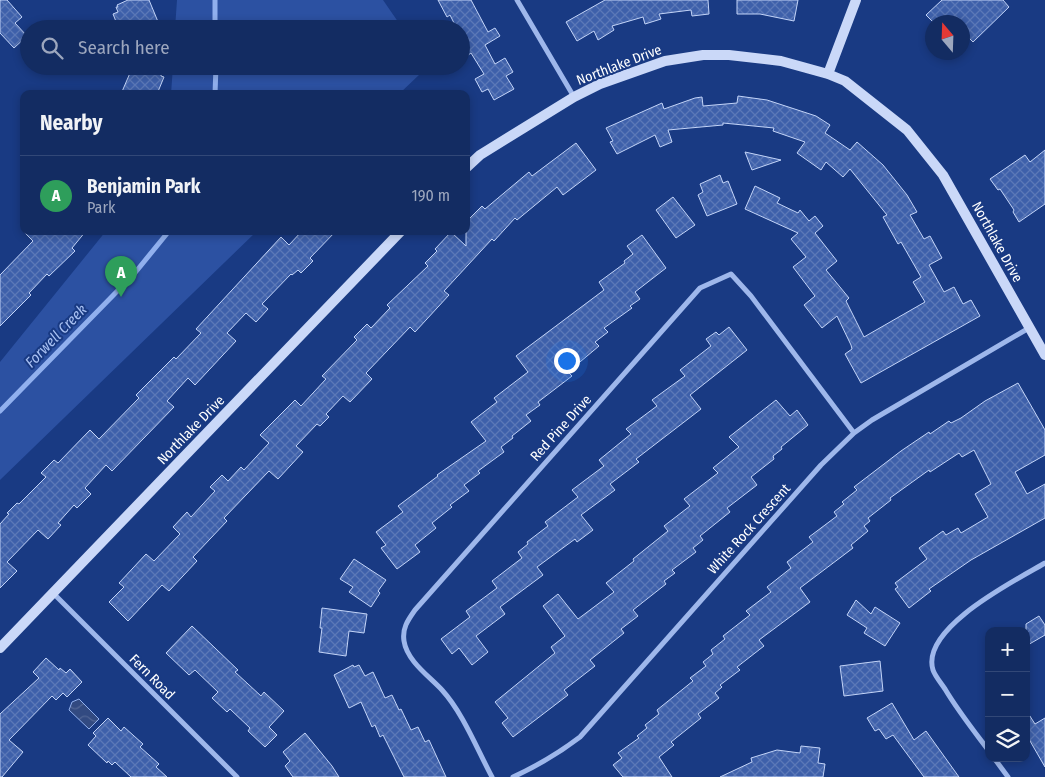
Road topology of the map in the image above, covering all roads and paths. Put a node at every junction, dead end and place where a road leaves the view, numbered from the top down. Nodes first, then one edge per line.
1 (517, 0) edge
2 (856, 0) edge
3 (828, 74) junction
4 (574, 97) junction
5 (470, 164) edge
6 (397, 235) edge
7 (1029, 328) junction
8 (1045, 356) edge
9 (854, 433) junction
10 (1045, 563) edge
11 (53, 593) junction
12 (0, 648) edge
13 (985, 746) edge
14 (997, 762) edge
15 (237, 777) edge
16 (492, 777) edge
17 (513, 777) edge
18 (1008, 777) edge

1 - 4 street
2 - 3 street
3 - 4 street, Northlake Drive
3 - 7 street, Northlake Drive
4 - 5 street, Northlake Drive
6 - 11 street, Northlake Drive
7 - 8 street, Northlake Drive
7 - 9 street, White Rock Crescent
9 - 16 street, Red Pine Drive
9 - 17 street, White Rock Crescent
10 - 13 street
11 - 12 street, Northlake Drive
11 - 15 street, Fern Road
14 - 18 street

